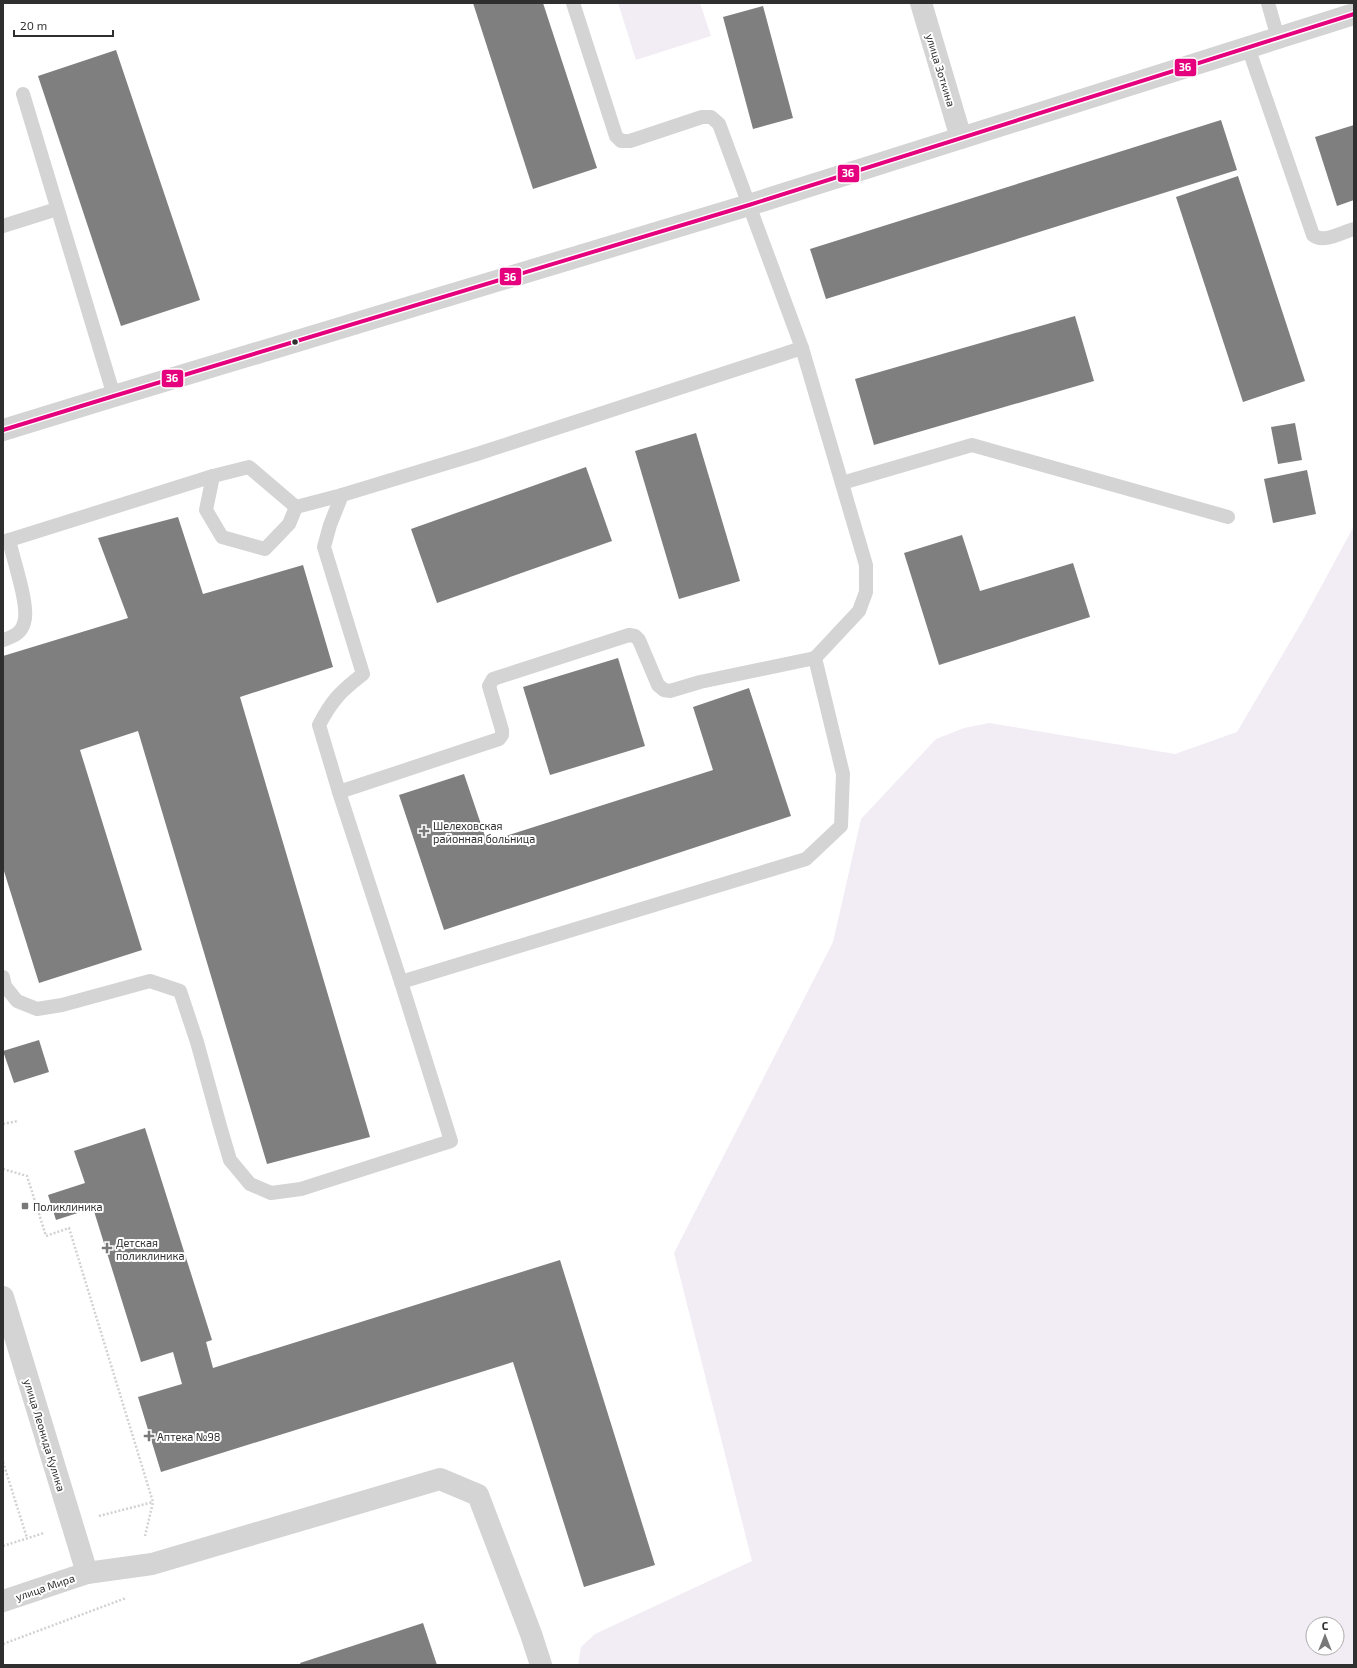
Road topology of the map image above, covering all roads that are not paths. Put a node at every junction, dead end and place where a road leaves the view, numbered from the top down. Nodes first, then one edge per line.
1 (573, 3) edge
2 (921, 3) edge
3 (1268, 3) edge
4 (1354, 14) edge
5 (1278, 38) junction
6 (1248, 47) junction
7 (23, 94) dead end
8 (962, 138) junction
9 (749, 205) junction
10 (57, 209) junction
11 (3, 226) edge
12 (1354, 228) edge
13 (802, 348) junction
14 (114, 396) junction
15 (3, 430) edge
16 (213, 476) junction
17 (842, 482) junction
18 (342, 495) junction
19 (296, 507) junction
20 (1228, 517) dead end
21 (6, 541) edge
22 (3, 640) edge
23 (815, 658) junction
24 (339, 792) junction
25 (3, 977) edge
26 (402, 982) junction
27 (3, 1297) edge
28 (87, 1573) junction
29 (3, 1601) edge
30 (541, 1665) edge

1 - 9 lane
2 - 8 street, улица Зоткина
3 - 5 lane
4 - 5 street
5 - 6 street
6 - 8 street
6 - 12 lane
7 - 10 lane
8 - 9 street
9 - 13 lane
9 - 14 street
10 - 11 lane
10 - 14 lane
13 - 17 lane
13 - 18 lane
14 - 15 street
16 - 19 lane
16 - 19 lane
16 - 21 lane
17 - 20 lane
17 - 23 lane
18 - 19 lane
18 - 24 lane
21 - 22 lane
23 - 24 lane
23 - 26 lane
24 - 26 lane
25 - 26 lane
27 - 28 street, улица Леонида Кулика
28 - 29 street, улица Мира
28 - 30 street, улица Мира

